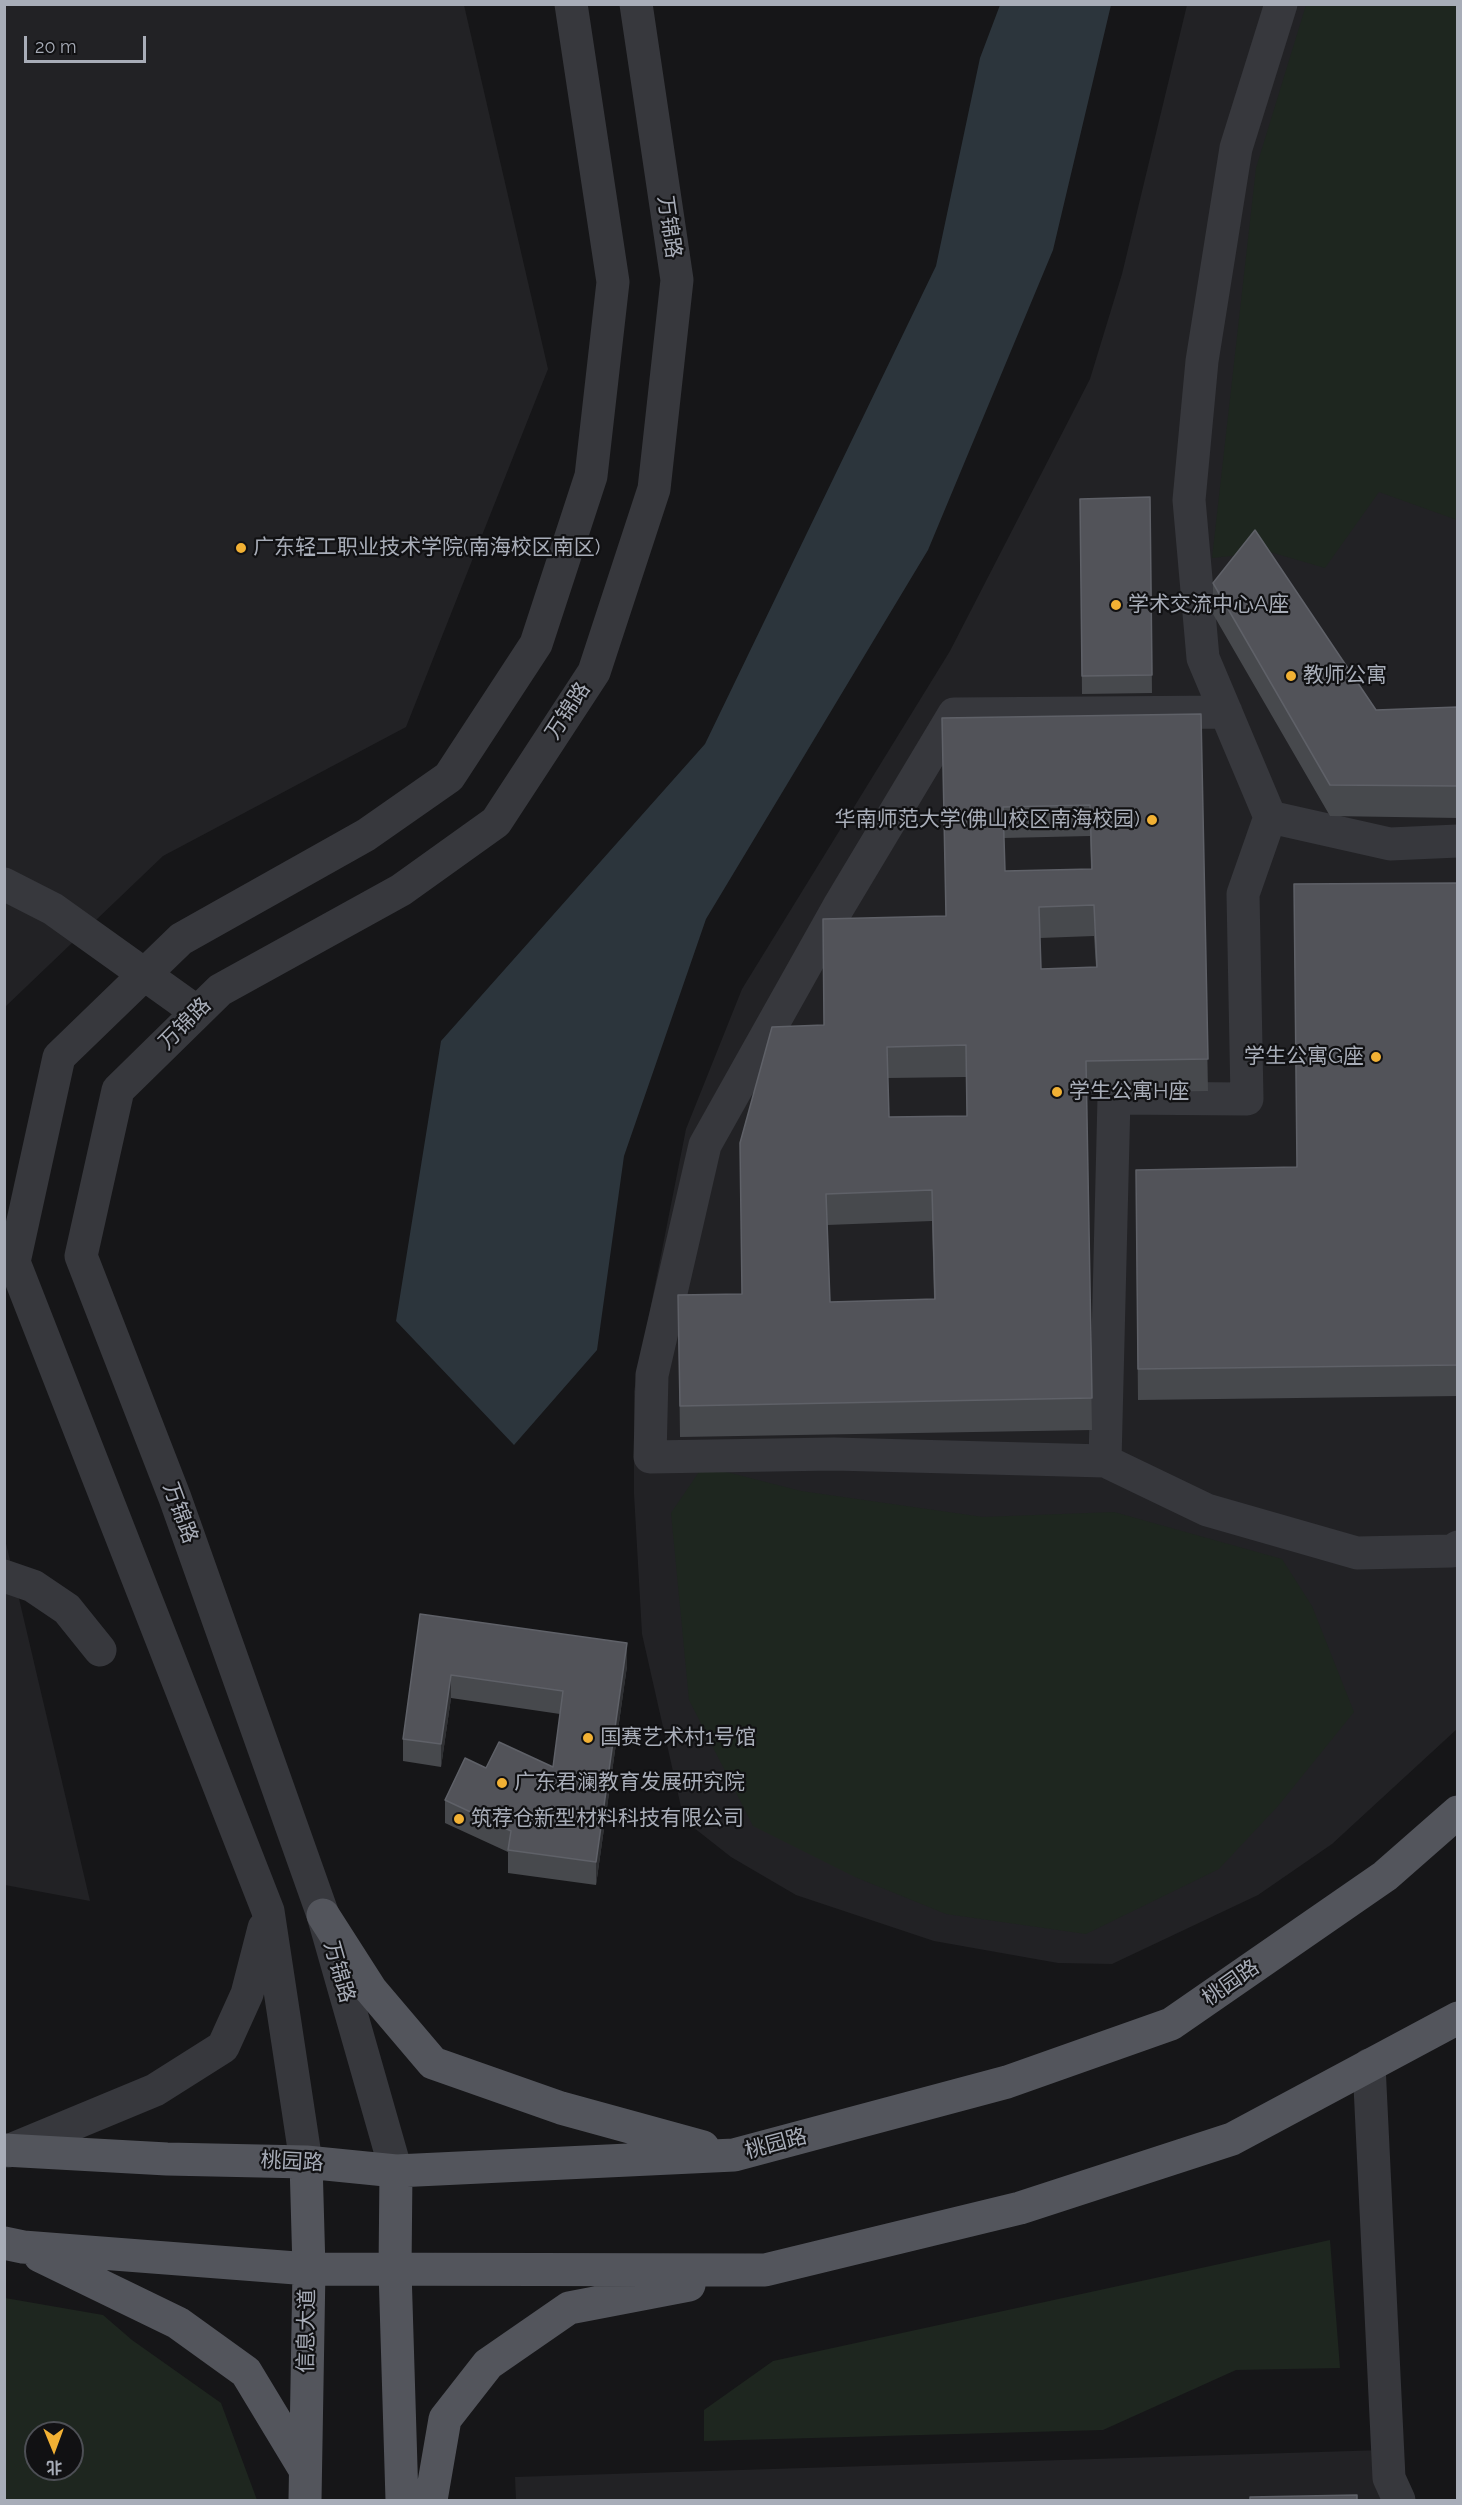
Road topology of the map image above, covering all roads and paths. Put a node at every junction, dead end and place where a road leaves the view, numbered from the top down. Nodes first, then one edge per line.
1 (571, 4) edge
2 (636, 4) edge
3 (1281, 4) edge
4 (1226, 711) junction
5 (1270, 817) junction
6 (1458, 841) edge
7 (4, 884) edge
8 (144, 975) junction
9 (197, 1012) junction
10 (1105, 1461) junction
11 (1458, 1547) edge
12 (4, 1576) edge
13 (100, 1650) dead end
14 (1458, 1812) edge
15 (268, 1911) junction
16 (323, 1915) junction
17 (1458, 2018) edge
18 (1369, 2065) junction
19 (6, 2150) edge
20 (734, 2156) junction
21 (306, 2162) junction
22 (396, 2171) junction
23 (14, 2245) edge
24 (309, 2269) junction
25 (395, 2270) junction
26 (765, 2270) junction
27 (304, 2468) junction
28 (305, 2500) edge
29 (402, 2500) edge
30 (431, 2500) edge
31 (1399, 2500) edge

1 - 8 street
2 - 9 street, 万锦路
3 - 4 street
4 - 5 street
4 - 10 street
5 - 6 street
5 - 10 street
7 - 8 street
8 - 9 street
8 - 15 street
9 - 16 street, 万锦路
10 - 11 street
12 - 13 street
14 - 20 main road, 桃园路
15 - 19 street
15 - 21 street
16 - 20 main road
16 - 22 street, 万锦路
17 - 18 main road
18 - 26 main road
18 - 31 street
19 - 21 main road, 桃园路
20 - 22 main road, 桃园路
21 - 22 main road, 桃园路
21 - 24 main road, 信息大道
22 - 25 main road
23 - 24 main road
23 - 27 main road
24 - 25 main road
24 - 27 main road, 信息大道
25 - 26 main road
25 - 29 main road
26 - 30 main road
27 - 28 main road, 信息大道

